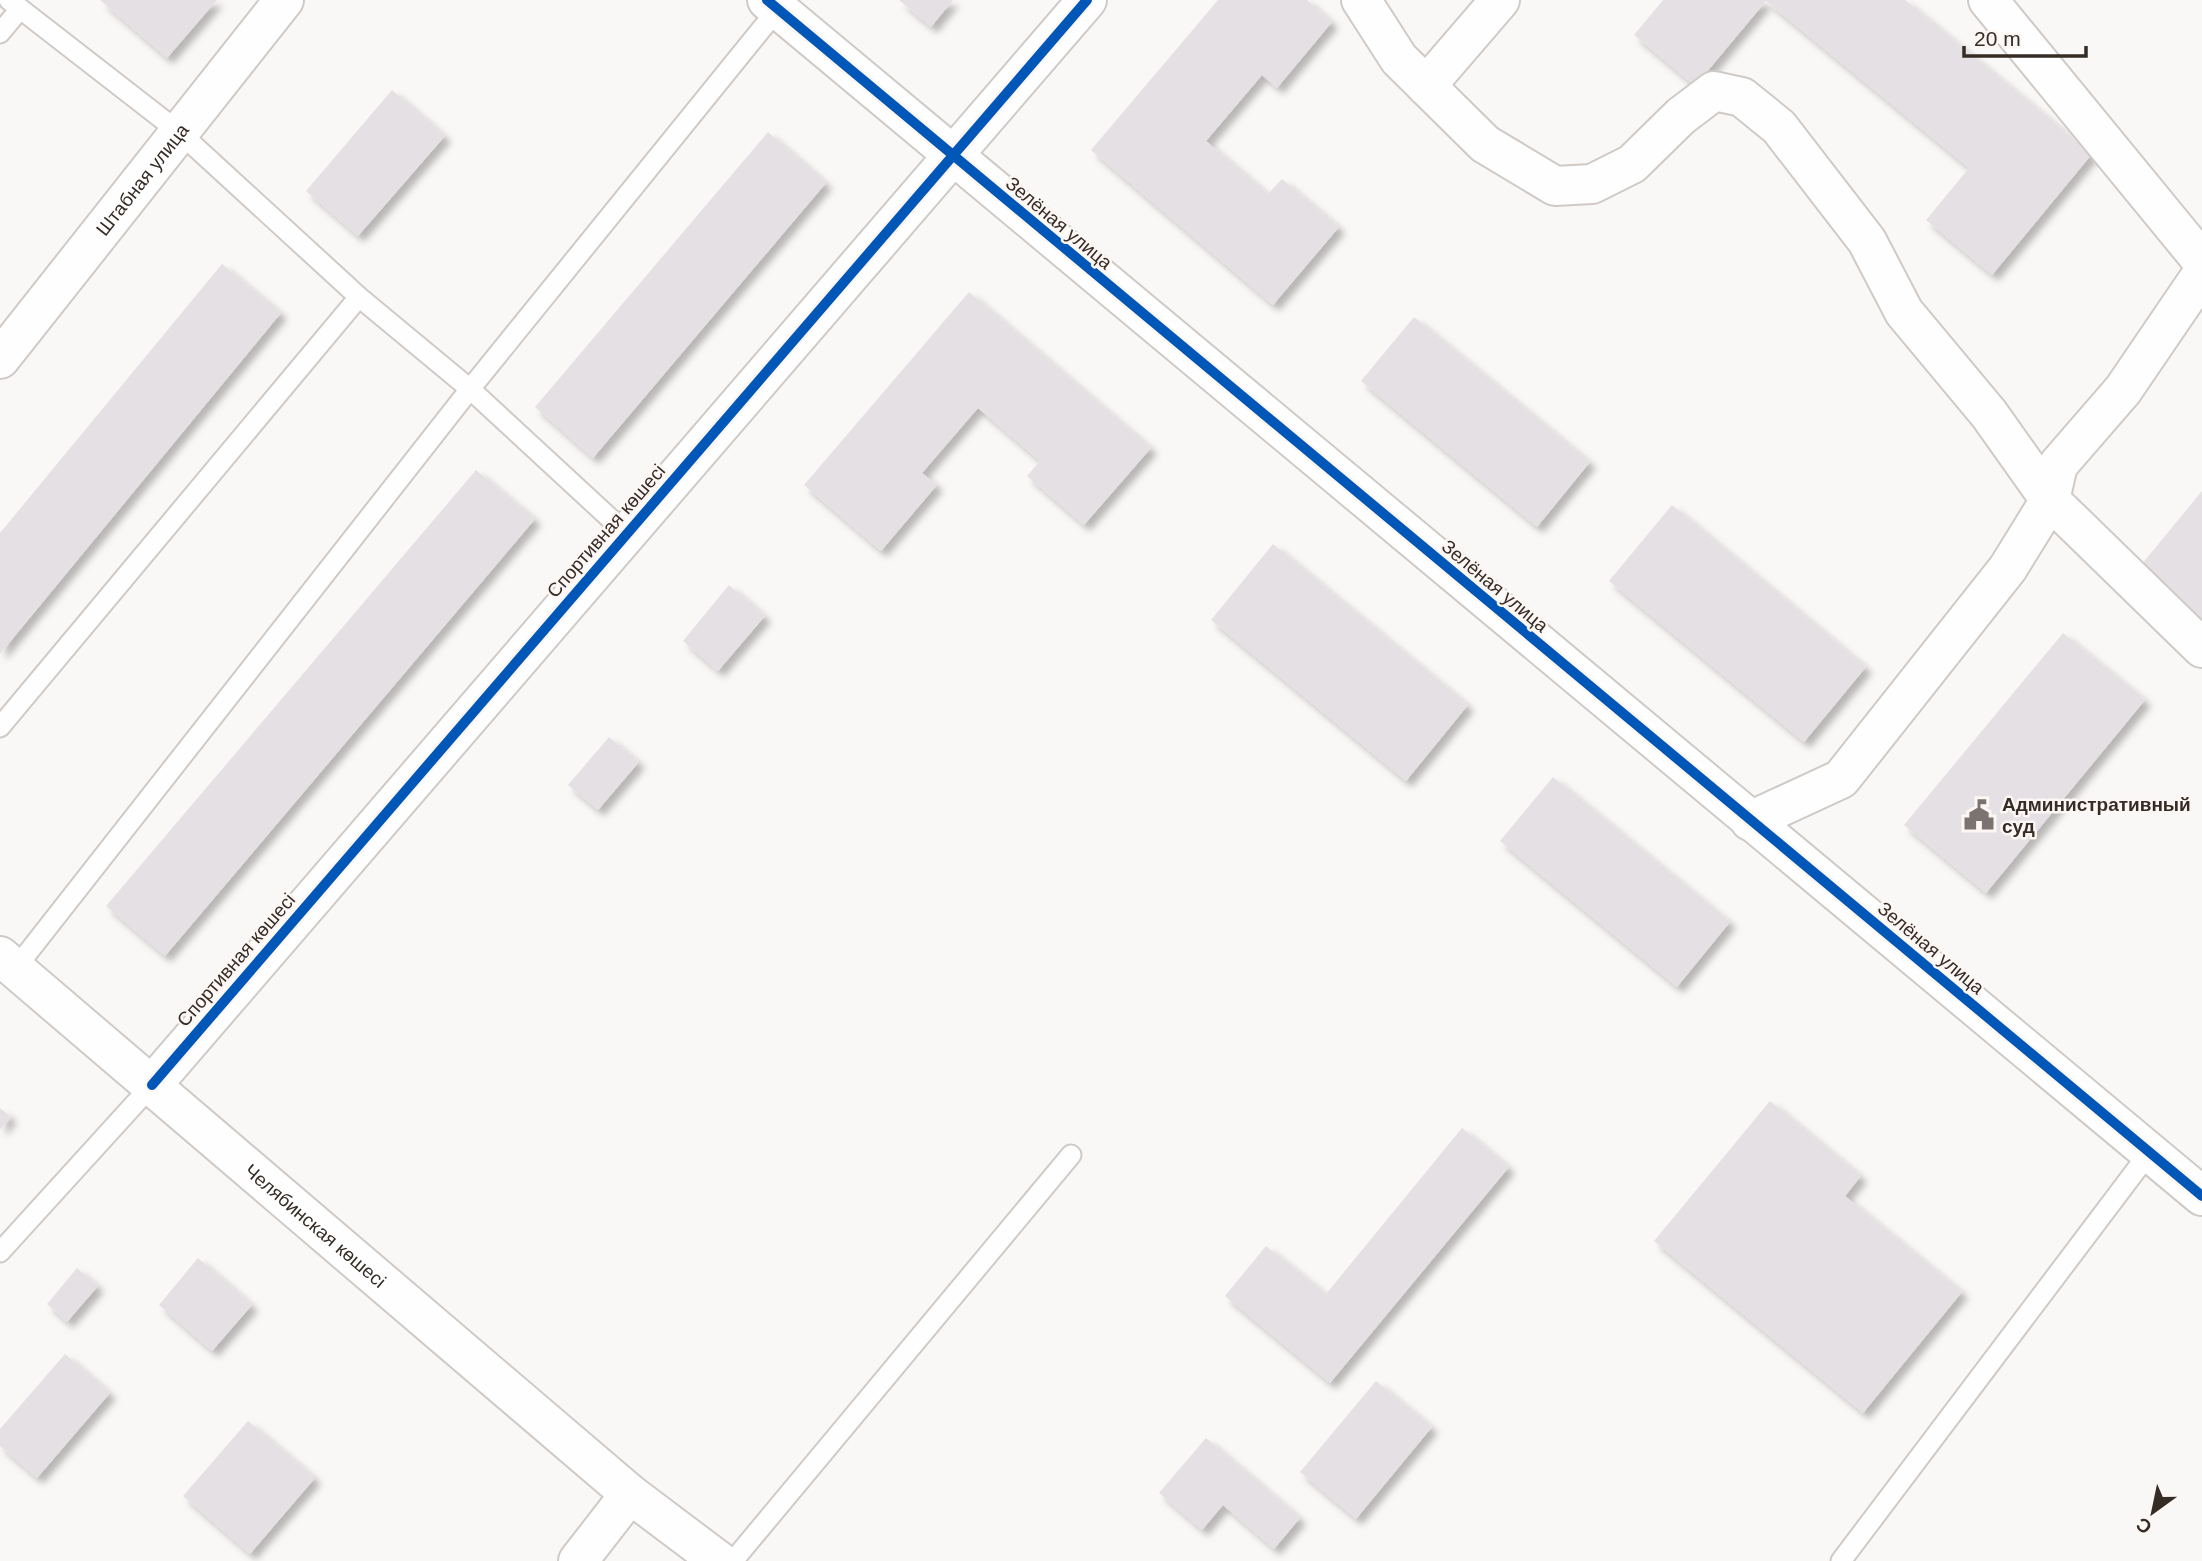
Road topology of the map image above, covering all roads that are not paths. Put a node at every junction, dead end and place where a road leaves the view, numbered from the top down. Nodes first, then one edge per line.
1 (284, 0) edge
2 (1087, 0) edge
3 (1361, 0) edge
4 (1500, 0) edge
5 (1987, 0) edge
6 (776, 3) edge
7 (14, 5) edge
8 (0, 33) edge
9 (1426, 86) junction
10 (179, 132) junction
11 (953, 157) junction
12 (2202, 261) edge
13 (2202, 274) edge
14 (359, 297) junction
15 (0, 359) edge
16 (470, 389) junction
17 (2050, 500) junction
18 (627, 534) junction
19 (2202, 648) edge
20 (0, 727) edge
21 (1750, 821) junction
22 (7, 963) edge
23 (152, 1085) junction
24 (2150, 1153) junction
25 (1071, 1155) dead end
26 (2202, 1196) edge
27 (0, 1252) edge
28 (630, 1494) junction
29 (578, 1561) edge
30 (719, 1561) edge
31 (733, 1561) edge
32 (1840, 1561) edge

1 - 10 street, Штабная улица
2 - 11 street, Спортивная көшесі
3 - 9 street
4 - 9 street
5 - 12 street
6 - 11 street, Зелёная улица
6 - 16 lane
7 - 8 lane
7 - 10 lane
9 - 17 street
10 - 14 lane
10 - 15 street, Штабная улица
11 - 18 street, Спортивная көшесі
11 - 21 street, Зелёная улица
13 - 17 street
14 - 16 lane
14 - 20 lane
16 - 18 lane
16 - 22 lane
17 - 19 street
17 - 21 street
18 - 23 street, Спортивная көшесі
21 - 24 street, Зелёная улица
22 - 23 street, Челябинская көшесі
23 - 27 lane
23 - 28 street, Челябинская көшесі
24 - 26 street, Зелёная улица
24 - 32 lane
25 - 31 lane
28 - 29 street
28 - 30 street, Челябинская көшесі

